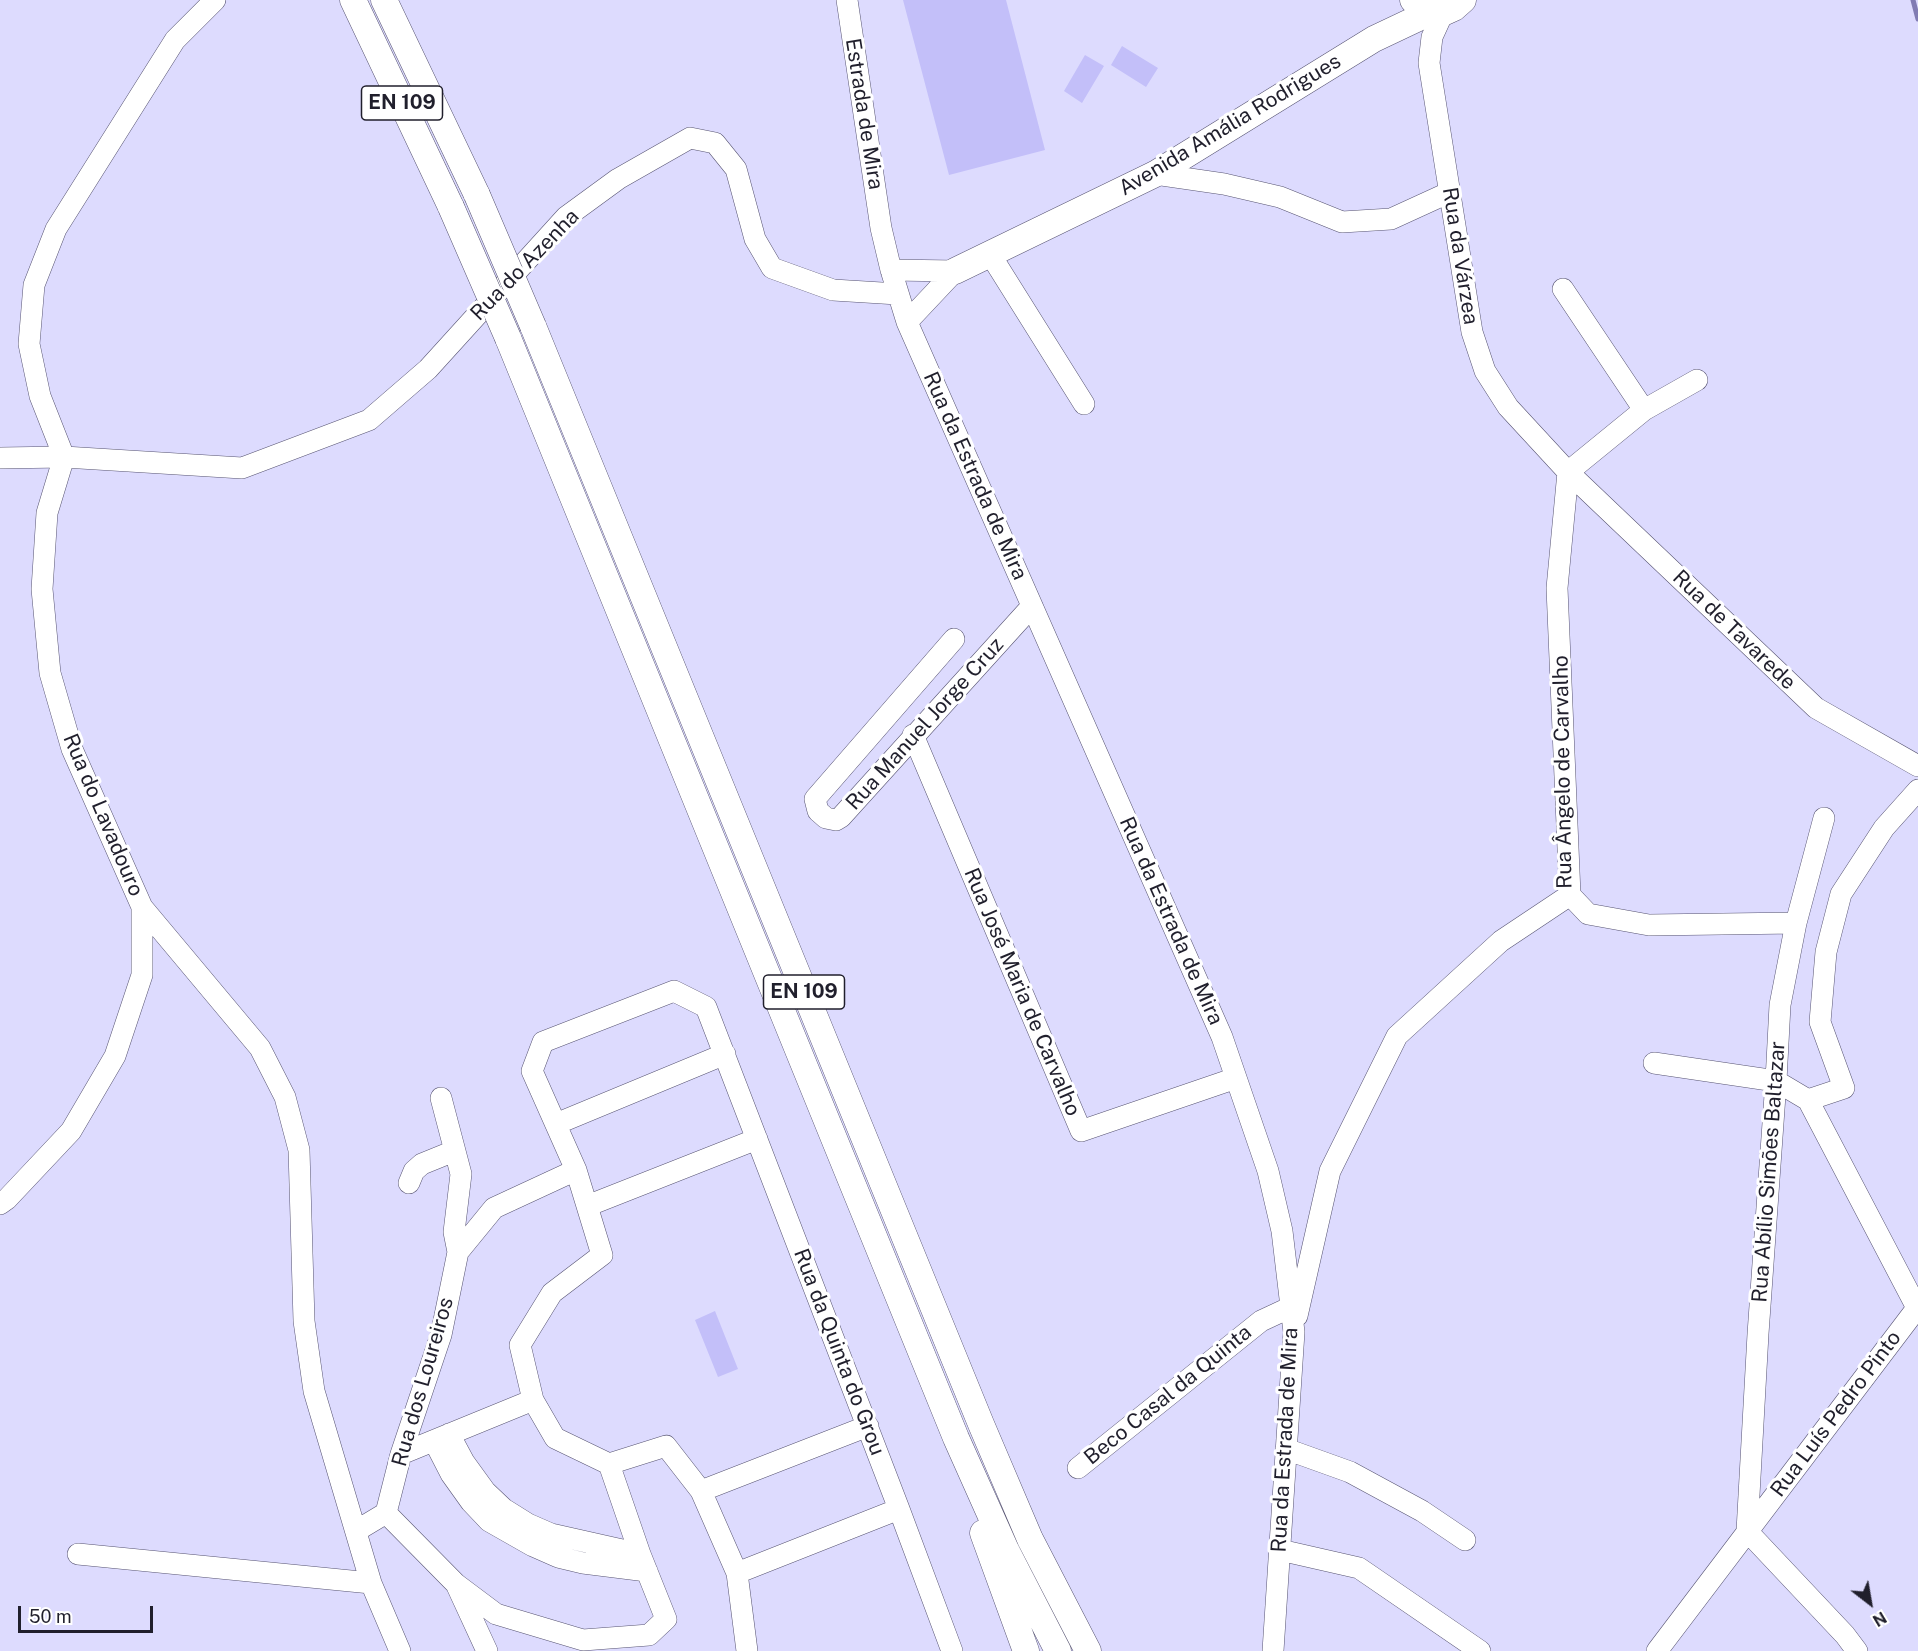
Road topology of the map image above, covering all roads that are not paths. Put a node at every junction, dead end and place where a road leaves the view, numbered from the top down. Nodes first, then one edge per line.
1 (215, 0) edge
2 (353, 0) edge
3 (384, 0) edge
4 (847, 0) edge
5 (1400, 0) edge
6 (1437, 6) edge
7 (1374, 39) junction
8 (1155, 174) junction
9 (1450, 192) junction
10 (881, 228) joint
11 (990, 254) junction
12 (891, 270) junction
13 (955, 271) junction
14 (1563, 289) dead end
15 (898, 294) junction
16 (907, 322) junction
17 (1697, 380) dead end
18 (1084, 404) dead end
19 (1644, 410) junction
20 (64, 457) junction
21 (0, 458) edge
22 (1568, 472) junction
23 (1032, 606) junction
24 (954, 639) dead end
25 (913, 735) junction
26 (1918, 766) edge
27 (1918, 790) edge
28 (1824, 818) dead end
29 (1570, 895) junction
30 (142, 907) junction
31 (1796, 923) junction
32 (725, 1053) junction
33 (1654, 1063) dead end
34 (1236, 1078) junction
35 (1776, 1081) junction
36 (441, 1098) dead end
37 (1808, 1101) junction
38 (556, 1124) junction
39 (757, 1139) junction
40 (454, 1151) junction
41 (576, 1170) junction
42 (409, 1183) dead end
43 (0, 1204) edge
44 (586, 1206) junction
45 (458, 1251) junction
46 (1291, 1307) junction
47 (1294, 1332) junction
48 (533, 1400) junction
49 (868, 1426) junction
50 (441, 1438) junction
51 (956, 1438) junction
52 (1286, 1449) junction
53 (401, 1455) junction
54 (609, 1464) junction
55 (1078, 1468) dead end
56 (701, 1491) junction
57 (899, 1509) junction
58 (386, 1514) junction
59 (356, 1531) junction
60 (1747, 1531) junction
61 (1465, 1540) dead end
62 (1280, 1550) junction
63 (78, 1554) dead end
64 (644, 1563) junction
65 (737, 1573) junction
66 (371, 1582) junction
67 (456, 1584) junction
68 (400, 1651) edge
69 (487, 1651) edge
70 (747, 1651) edge
71 (952, 1651) edge
72 (1026, 1651) edge
73 (1058, 1651) edge
74 (1088, 1651) edge
75 (1273, 1651) edge
76 (1480, 1651) edge
77 (1657, 1651) edge
78 (1857, 1651) edge

1 - 20 street
2 - 51 main road, EN 109, bridge
3 - 74 main road, EN 109, bridge
4 - 10 street, Estrada de Mira
5 - 7 main road, Avenida Amália Rodrigues
6 - 7 main road, Avenida Amália Rodrigues
6 - 9 street, Rua da Várzea
7 - 8 main road, Avenida Amália Rodrigues
8 - 9 street
8 - 11 main road, Avenida Amália Rodrigues
9 - 22 street, Rua da Várzea
10 - 12 street, Rua da Estrada de Mira
11 - 13 main road, Avenida Amália Rodrigues
11 - 18 street
12 - 13 street, Avenida Amália Rodrigues
12 - 15 street, Rua da Estrada de Mira
13 - 16 street, Avenida Amália Rodrigues
14 - 19 street
15 - 16 street, Rua da Estrada de Mira
15 - 20 street, Rua do Azenha
16 - 23 street, Rua da Estrada de Mira
17 - 19 street
19 - 22 street
20 - 21 street, Rua do Azenha
20 - 30 street, Rua do Lavadouro
22 - 26 street, Rua de Tavarede
22 - 29 street, Rua Ângelo de Carvalho
23 - 25 street, Rua Manuel Jorge Cruz
23 - 34 street, Rua da Estrada de Mira
24 - 25 street, Rua Manuel Jorge Cruz
25 - 34 street, Rua José Maria de Carvalho
27 - 37 street
28 - 31 street, Rua Abílio Simões Baltazar
29 - 31 street
29 - 47 street, Rua Ângelo de Carvalho
30 - 43 street, Rua do Lavadouro
30 - 59 street
31 - 35 street, Rua Abílio Simões Baltazar
32 - 38 street
32 - 38 street, Rua da Quinta do Grou
32 - 39 street, Rua da Quinta do Grou
33 - 35 street
34 - 46 street, Rua da Estrada de Mira
35 - 37 street
35 - 60 street, Rua Abílio Simões Baltazar
36 - 40 street
37 - 60 street, Rua Luís Pedro Pinto
38 - 41 street, Rua da Quinta do Grou
39 - 44 street
39 - 49 street, Rua da Quinta do Grou
40 - 42 street
40 - 45 street
41 - 44 street, Rua da Quinta do Grou
41 - 45 street, Rua dos Loureiros
44 - 48 street, Rua da Quinta do Grou
45 - 53 street, Rua dos Loureiros
46 - 47 street, Rua da Estrada de Mira
46 - 55 street, Beco Casal da Quinta
47 - 52 street, Rua da Estrada de Mira
48 - 50 street
48 - 54 street
49 - 56 street
49 - 57 street, Rua da Quinta do Grou
50 - 53 street
50 - 64 street
51 - 72 main road
51 - 73 main road, EN 109
52 - 61 street
52 - 62 street, Rua da Estrada de Mira
53 - 58 street, Rua dos Loureiros
54 - 56 street
54 - 64 street
56 - 65 street
57 - 65 street
57 - 71 street, Rua da Quinta do Grou
58 - 59 street
58 - 67 street
59 - 66 street
60 - 77 street, Rua Luís Pedro Pinto
60 - 78 street
62 - 75 street, Rua da Estrada de Mira
62 - 76 street
63 - 66 street
64 - 67 street
65 - 70 street
66 - 68 street
67 - 69 street

